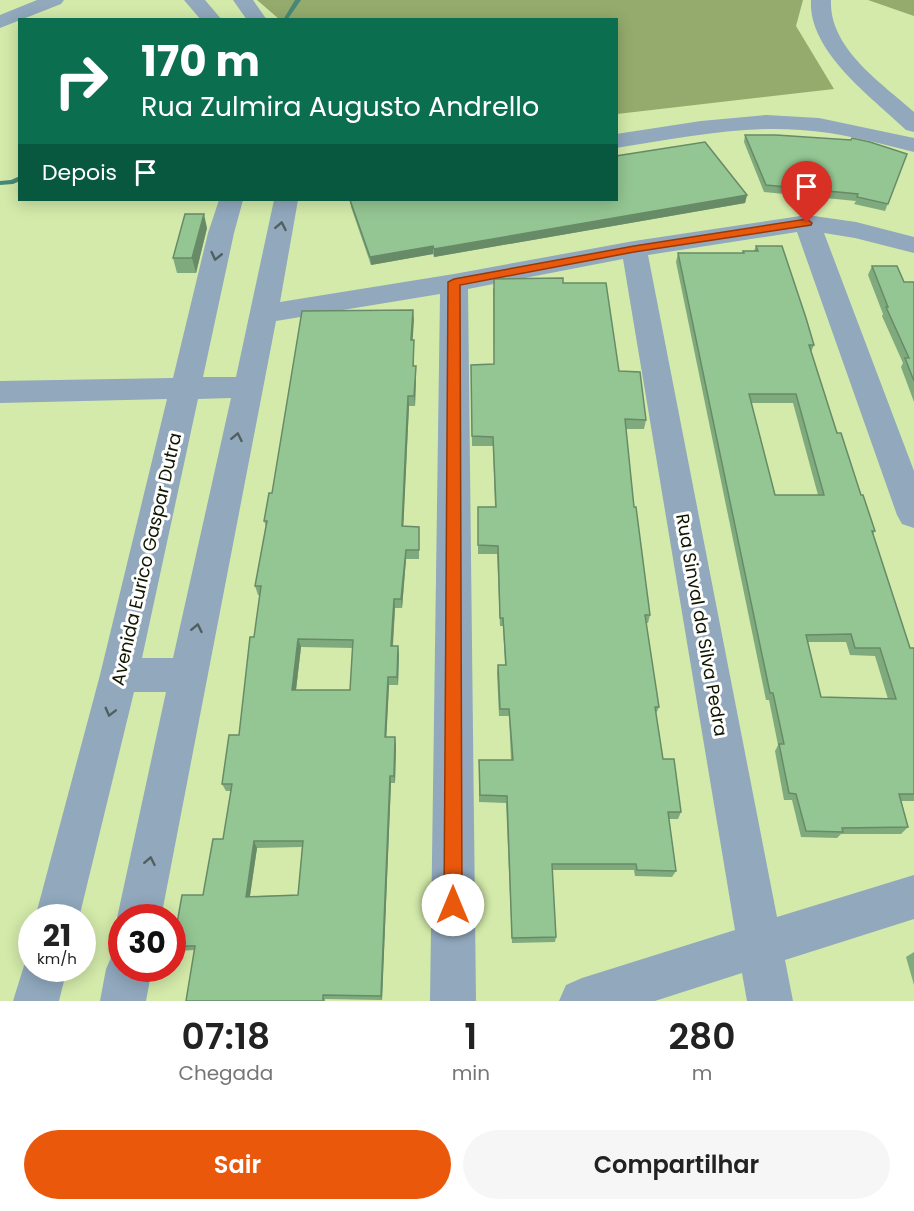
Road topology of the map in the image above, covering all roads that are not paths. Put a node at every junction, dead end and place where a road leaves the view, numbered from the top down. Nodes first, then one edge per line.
1 (54, 0) edge
2 (195, 0) edge
3 (243, 0) edge
4 (821, 0) edge
5 (210, 18) edge
6 (256, 18) edge
7 (0, 22) edge
8 (914, 125) edge
9 (618, 141) edge
10 (914, 145) edge
11 (231, 201) edge
12 (286, 201) edge
13 (807, 223) junction
14 (914, 245) edge
15 (634, 249) junction
16 (454, 282) junction
17 (264, 314) junction
18 (187, 387) junction
19 (247, 387) junction
20 (0, 392) edge
21 (914, 515) edge
22 (119, 675) junction
23 (187, 675) junction
24 (914, 897) edge
25 (61, 904) edge
26 (142, 904) edge
27 (759, 945) junction
28 (41, 982) edge
29 (127, 982) edge
30 (36, 1001) edge
31 (123, 1001) edge
32 (453, 1001) edge
33 (582, 1001) edge
34 (770, 1001) edge

1 - 7 street
2 - 5 street
3 - 6 street
4 - 8 street
9 - 10 street
11 -> 18 street, Avenida Eurico Gaspar Dutra
17 -> 12 street
13 - 14 street
13 - 15 street
13 - 21 street
15 - 16 street
15 - 27 street, Rua Sinval da Silva Pedra
16 - 17 street
16 - 32 street
17 - 19 street
18 - 19 street
18 - 20 street
18 - 22 street, Avenida Eurico Gaspar Dutra
23 -> 19 street
22 - 23 street
22 -> 25 street, Avenida Eurico Gaspar Dutra
26 -> 23 street
24 - 27 street
27 - 33 street
27 - 34 street, Rua Sinval da Silva Pedra
28 - 30 street
29 - 31 street

